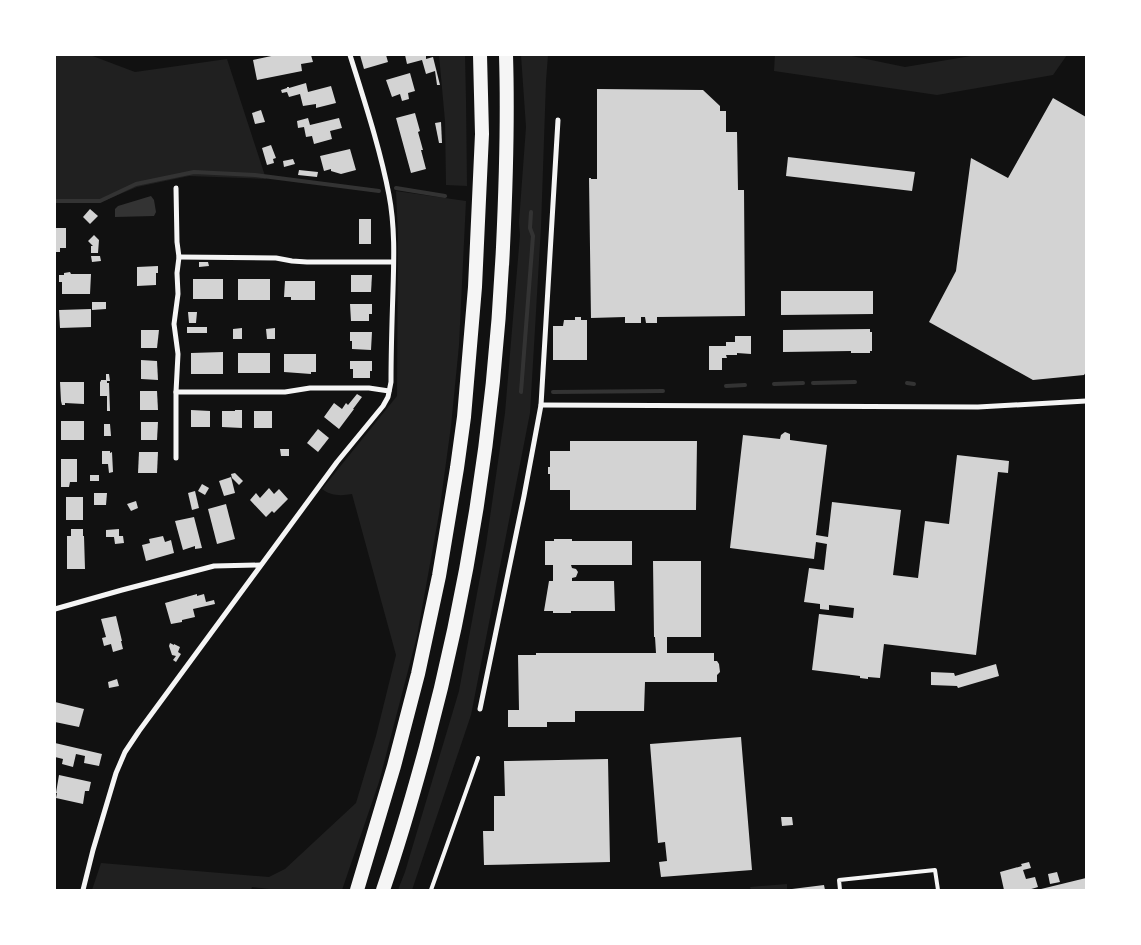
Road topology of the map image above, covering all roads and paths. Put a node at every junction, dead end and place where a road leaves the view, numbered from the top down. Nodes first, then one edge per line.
1 (350, 55) edge
2 (480, 55) edge
3 (506, 55) edge
4 (558, 120) dead end
5 (176, 188) dead end
6 (179, 257) junction
7 (394, 262) junction
8 (389, 391) junction
9 (176, 392) junction
10 (1086, 401) edge
11 (541, 405) junction
12 (176, 458) dead end
13 (261, 565) junction
14 (55, 609) edge
15 (480, 709) dead end
16 (478, 758) dead end
17 (83, 890) edge
18 (357, 890) edge
19 (383, 890) edge
20 (431, 890) edge
21 (840, 890) edge
22 (938, 890) edge

1 - 7 street
2 - 18 highway
3 - 19 highway
4 - 11 street
5 - 6 street
6 - 7 street
6 - 9 street
7 - 8 street
8 - 9 street
8 - 13 street
9 - 12 street
10 - 11 street
11 - 15 street
13 - 14 street
13 - 17 street
16 - 20 lane
21 - 22 lane

